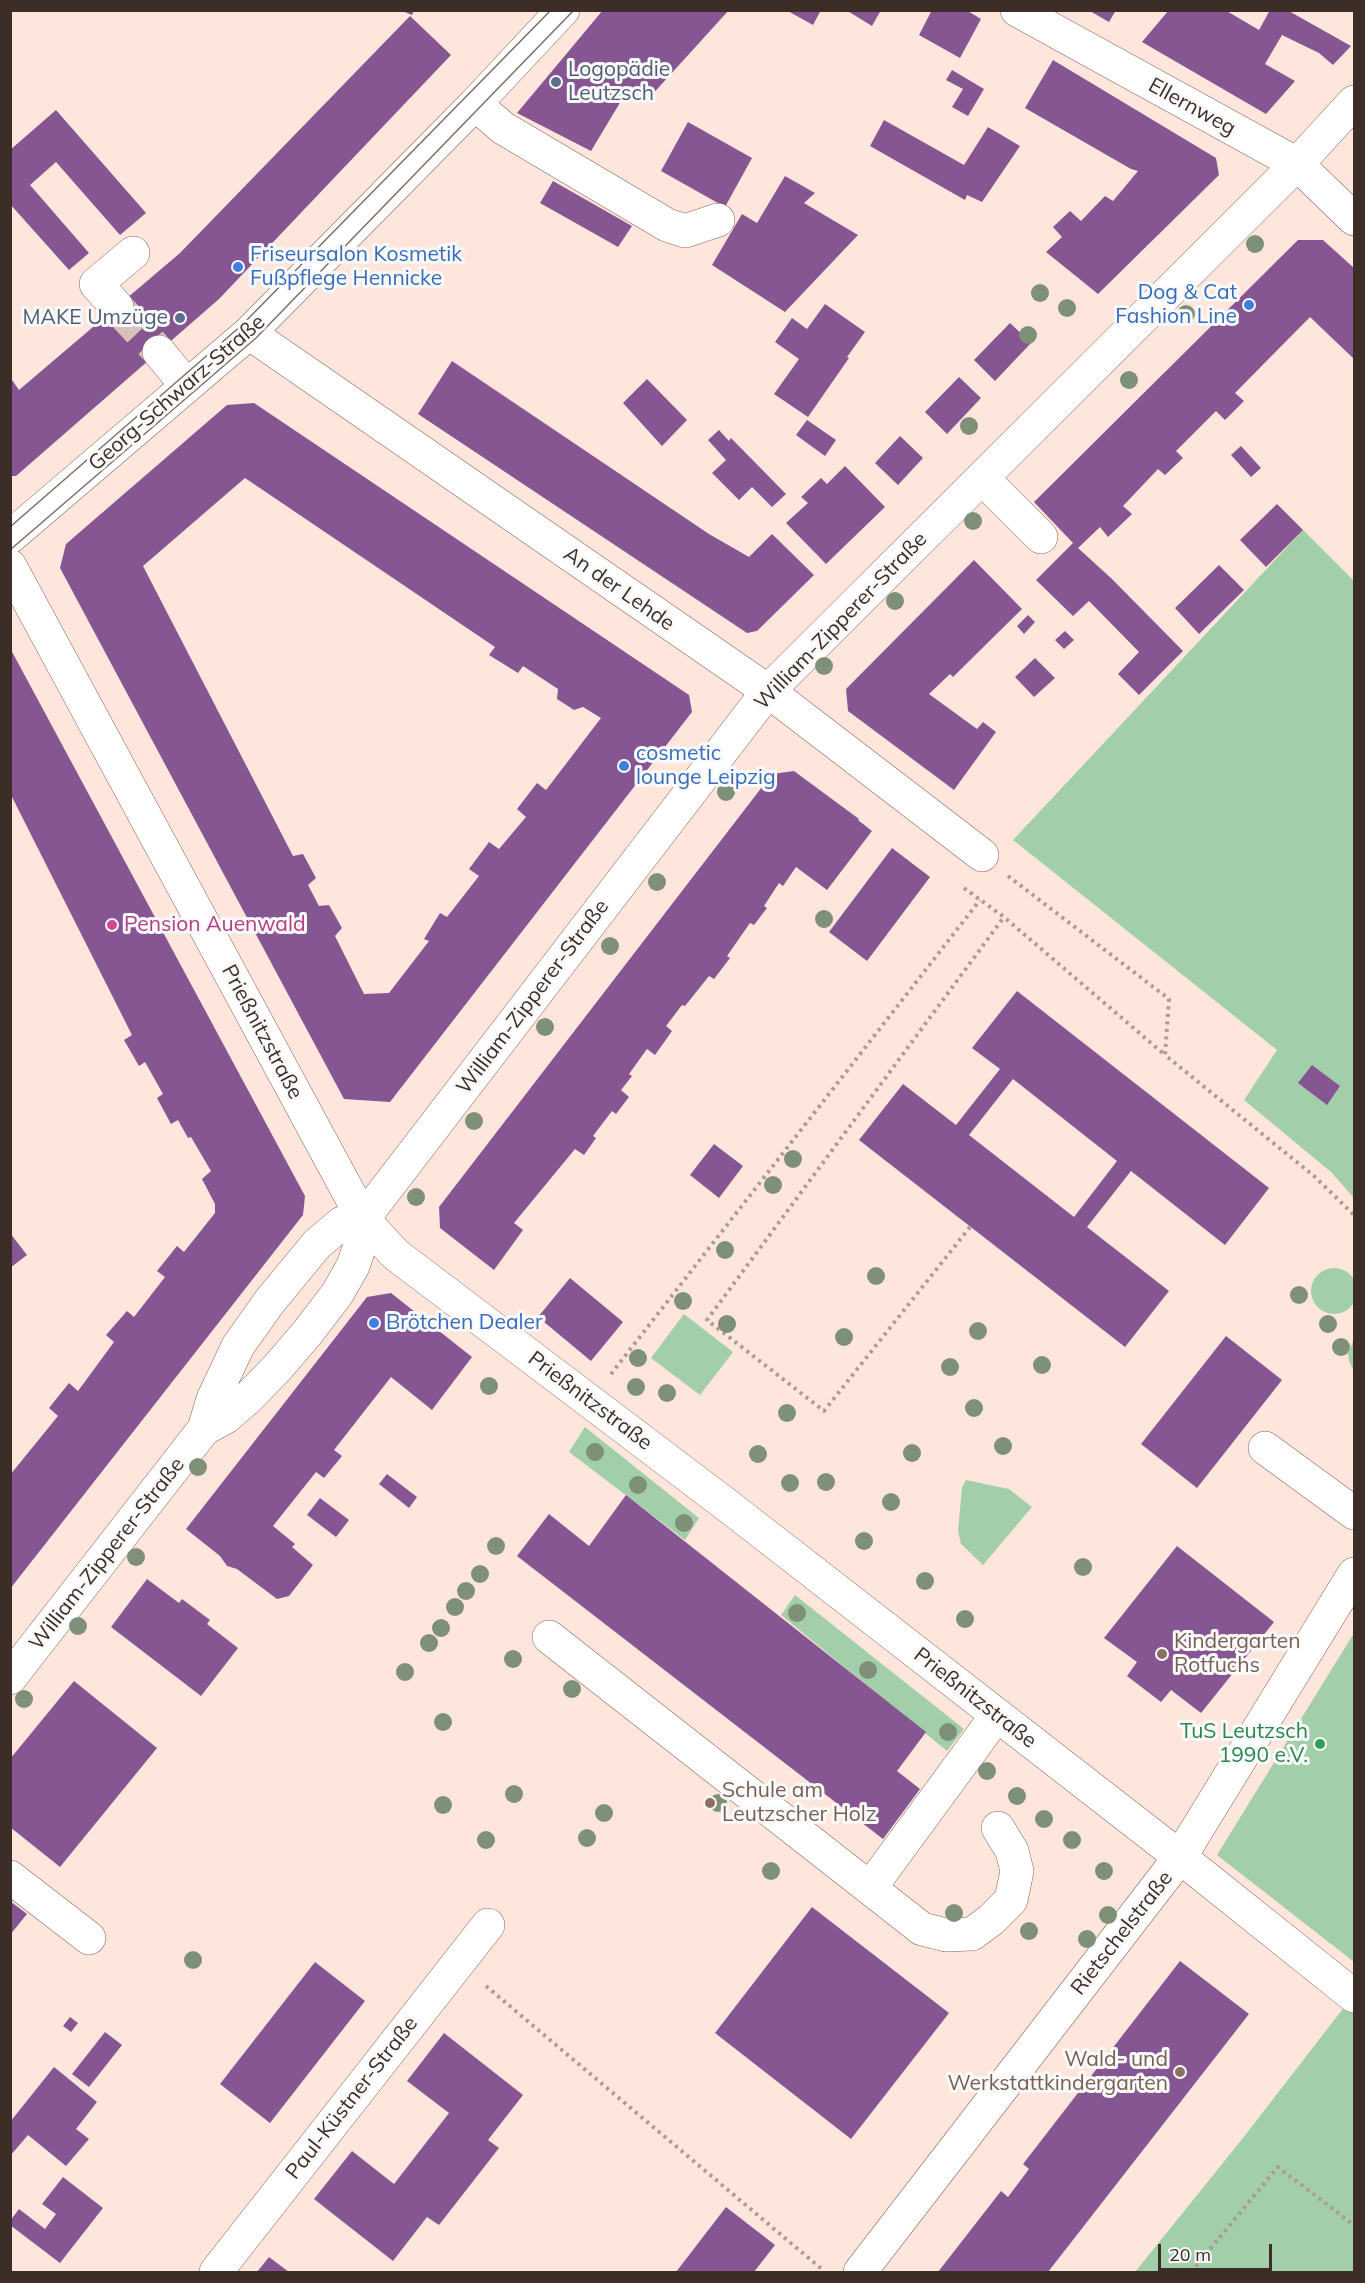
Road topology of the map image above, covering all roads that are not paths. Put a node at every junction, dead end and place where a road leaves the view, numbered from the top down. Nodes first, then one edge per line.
1 (1017, 10) edge
2 (559, 12) edge
3 (1354, 102) edge
4 (475, 104) junction
5 (1297, 164) junction
6 (1354, 219) edge
7 (718, 220) dead end
8 (133, 253) dead end
9 (117, 307) tunnel mouth
10 (249, 333) junction
11 (159, 352) tunnel mouth
12 (187, 386) junction
13 (982, 478) junction
14 (10, 537) edge
15 (1041, 537) dead end
16 (10, 566) edge
17 (768, 691) junction
18 (982, 855) road end
19 (363, 1219) junction
20 (204, 1429) junction
21 (1265, 1448) dead end
22 (1354, 1513) edge
23 (1354, 1574) edge
24 (549, 1637) dead end
25 (11, 1676) edge
26 (997, 1715) junction
27 (998, 1828) dead end
28 (1180, 1857) junction
29 (10, 1877) edge
30 (870, 1888) junction
31 (488, 1925) dead end
32 (89, 1938) dead end
33 (1354, 1996) edge
34 (216, 2272) edge
35 (860, 2272) edge

1 - 5 street, Ellernweg
2 - 4 street, Georg-Schwarz-Straße
3 - 5 street, William-Zipperer-Straße
4 - 7 street
4 - 10 street, Georg-Schwarz-Straße
5 - 6 street, Ellernweg
5 - 13 street, William-Zipperer-Straße
8 - 9 street
10 - 12 street, Georg-Schwarz-Straße
10 - 17 street, An der Lehde
11 - 12 street
12 - 14 street, Georg-Schwarz-Straße
13 - 15 street
13 - 17 street, William-Zipperer-Straße
16 - 19 street, Prießnitzstraße
17 - 18 street, An der Lehde
17 - 19 street, William-Zipperer-Straße
19 - 20 street, William-Zipperer-Straße
19 - 20 street, William-Zipperer-Straße
19 - 26 street, Prießnitzstraße
20 - 25 street, William-Zipperer-Straße
21 - 22 street
23 - 28 street, Rietschelstraße
24 - 30 street
26 - 28 street, Prießnitzstraße
26 - 30 street
27 - 30 street
28 - 33 street, Prießnitzstraße
28 - 35 street, Rietschelstraße
29 - 32 street
31 - 34 street, Paul-Küstner-Straße

